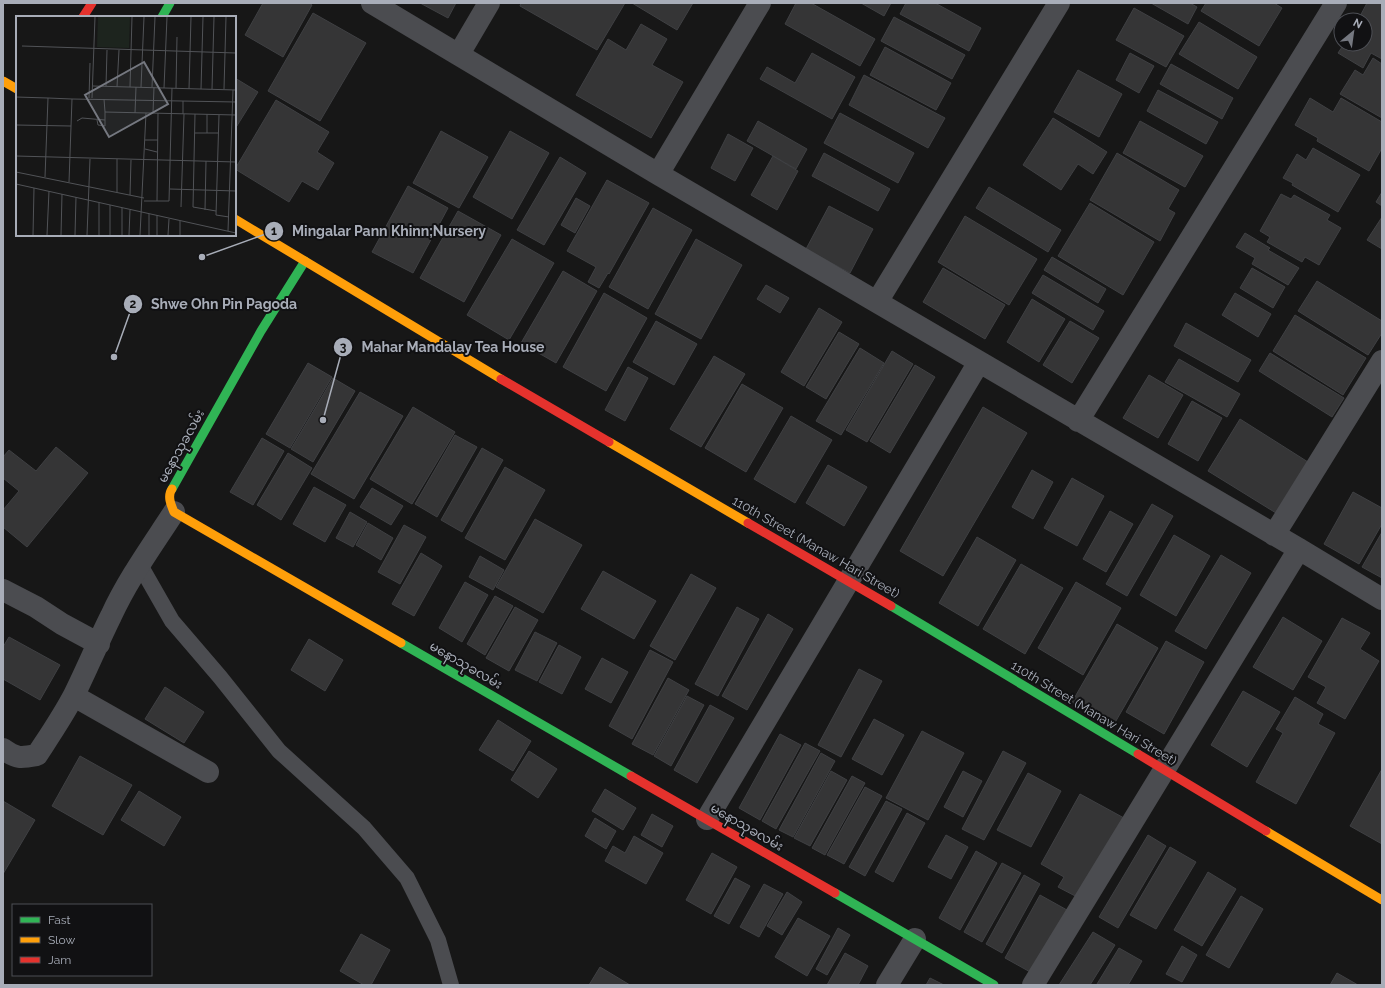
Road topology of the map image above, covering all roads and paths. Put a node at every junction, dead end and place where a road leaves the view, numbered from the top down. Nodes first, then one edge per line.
1 (92, 3) edge
2 (170, 3) edge
3 (372, 3) edge
4 (489, 3) edge
5 (760, 3) edge
6 (1059, 3) edge
7 (1336, 3) edge
8 (84, 16) edge
9 (163, 16) edge
10 (459, 54) junction
11 (3, 81) edge
12 (16, 88) edge
13 (658, 174) junction
14 (236, 220) edge
15 (305, 261) junction
16 (877, 302) junction
17 (1382, 361) edge
18 (979, 362) junction
19 (1078, 421) junction
20 (174, 512) junction
21 (1274, 535) junction
22 (1299, 549) junction
23 (140, 565) junction
24 (849, 581) junction
25 (3, 590) edge
26 (1382, 599) edge
27 (99, 644) junction
28 (74, 696) junction
29 (3, 749) edge
30 (1164, 770) junction
31 (208, 772) dead end
32 (708, 819) junction
33 (1382, 900) edge
34 (915, 939) junction
35 (451, 985) edge
36 (887, 985) edge
37 (994, 985) edge
38 (1033, 985) edge

1 - 8 main road
2 - 9 main road
3 - 10 street
4 - 10 street
5 - 13 street
6 - 16 street
7 - 19 street
10 - 13 street
11 - 12 main road
13 - 16 street
14 - 15 main road, 110th Street (Manaw Hari Street)
15 - 20 main road, မနောသုခလမ်း
15 - 24 main road, 110th Street (Manaw Hari Street)
16 - 18 street
17 - 21 street
18 - 19 street
18 - 24 street
19 - 21 street
20 - 23 street
20 - 32 main road, မနောသုခလမ်း
21 - 22 street
22 - 26 street
22 - 30 street
23 - 27 street
23 - 35 lane
24 - 30 main road, 110th Street (Manaw Hari Street)
24 - 32 street
25 - 27 street
27 - 28 street
28 - 29 street
28 - 31 street
30 - 33 main road, 110th Street (Manaw Hari Street)
30 - 38 street
32 - 34 main road, မနောသုခလမ်း
34 - 36 street
34 - 37 main road, မနောသုခလမ်း

